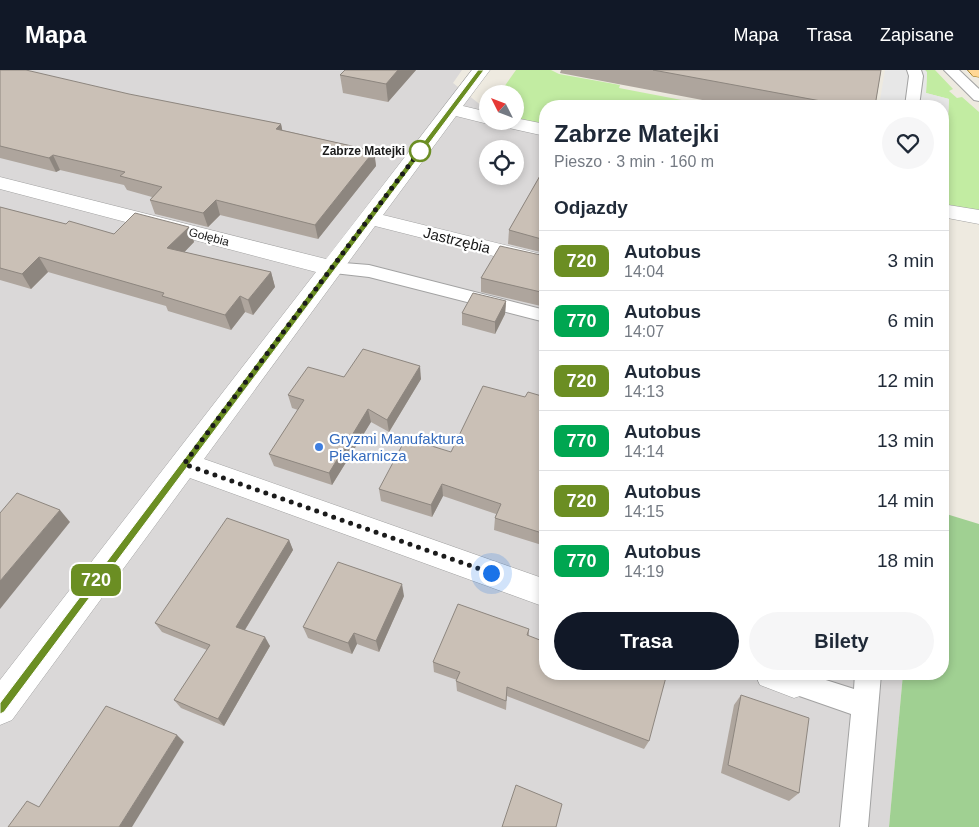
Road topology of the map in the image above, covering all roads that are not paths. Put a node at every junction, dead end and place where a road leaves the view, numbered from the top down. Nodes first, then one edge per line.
1 (480, 70) edge
2 (914, 70) edge
3 (951, 70) edge
4 (979, 97) edge
5 (913, 100) edge
6 (451, 110) junction
7 (479, 116) edge
8 (524, 126) edge
9 (539, 129) edge
10 (0, 182) edge
11 (949, 212) edge
12 (369, 218) junction
13 (979, 218) edge
14 (539, 260) edge
15 (331, 268) junction
16 (539, 314) edge
17 (184, 464) junction
18 (539, 590) edge
19 (789, 680) edge
20 (867, 680) edge
21 (865, 706) junction
22 (0, 708) edge
23 (854, 827) edge

1 - 6 street
2 - 5 lane
3 - 4 lane
6 - 7 street
6 - 12 street
8 - 9 street
10 - 15 street, Gołębia
11 - 13 street
12 - 14 street, Jastrzębia
12 - 15 street
15 - 16 lane
15 - 17 street
17 - 18 street
17 - 22 street
19 - 21 lane
20 - 21 lane
21 - 23 lane

